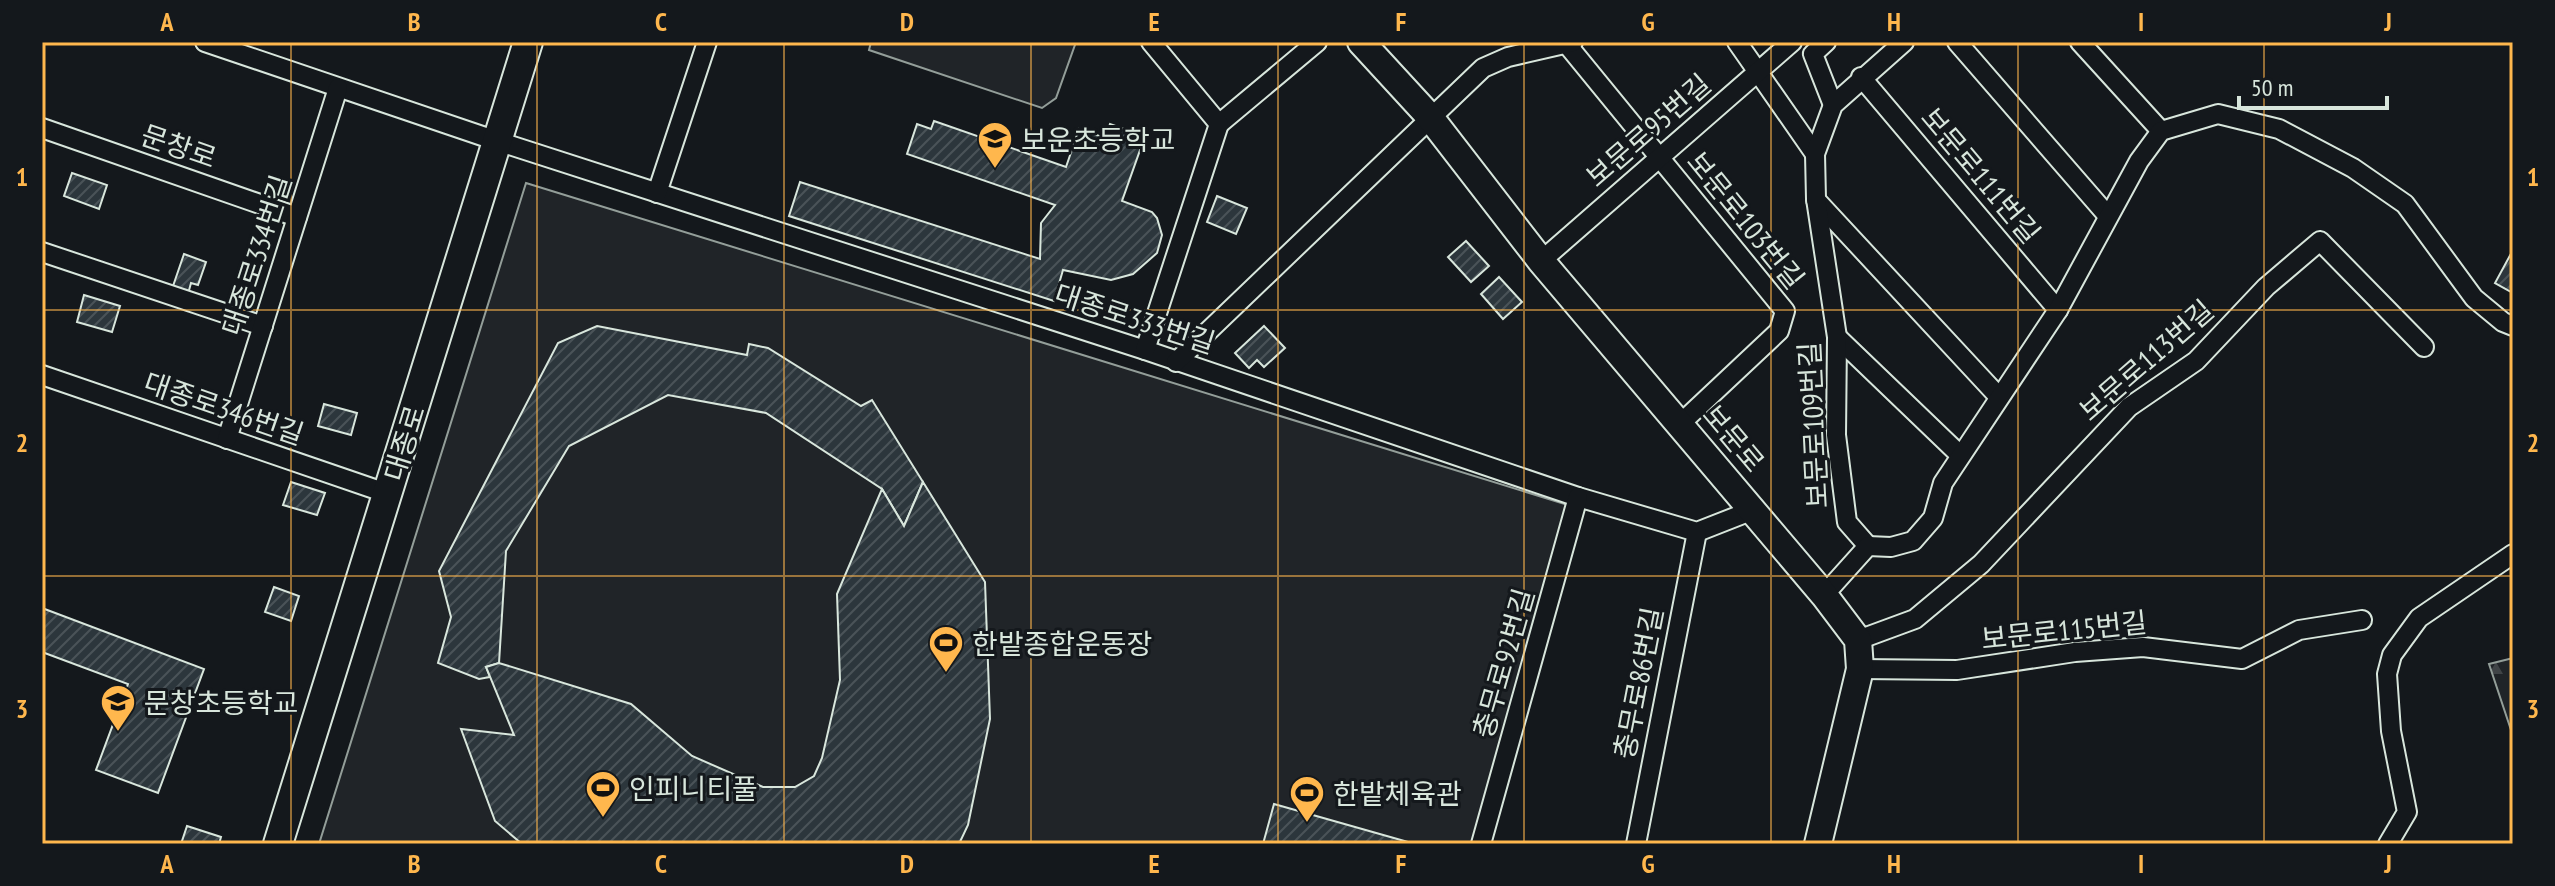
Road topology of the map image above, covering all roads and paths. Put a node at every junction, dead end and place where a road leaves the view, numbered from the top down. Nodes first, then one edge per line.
1 (205, 42) edge
2 (528, 42) edge
3 (707, 42) edge
4 (1151, 42) edge
5 (1317, 42) edge
6 (1361, 42) edge
7 (1737, 42) edge
8 (1792, 42) edge
9 (1826, 42) edge
10 (1904, 42) edge
11 (1957, 42) edge
12 (2080, 42) edge
13 (1568, 43) edge
14 (1760, 70) junction
15 (1861, 77) junction
16 (338, 88) junction
17 (1833, 105) junction
18 (1429, 116) junction
19 (1219, 124) junction
20 (42, 128) edge
21 (2161, 131) junction
22 (497, 141) junction
23 (1815, 154) junction
24 (1660, 158) junction
25 (657, 193) junction
26 (1816, 199) junction
27 (2108, 216) junction
28 (297, 217) junction
29 (42, 252) edge
30 (1541, 261) junction
31 (2058, 310) junction
32 (263, 326) junction
33 (2513, 326) edge
34 (1837, 337) junction
35 (2424, 347) dead end
36 (1145, 350) junction
37 (1176, 362) junction
38 (42, 375) edge
39 (1999, 397) junction
40 (1680, 424) junction
41 (227, 439) junction
42 (1960, 455) junction
43 (389, 494) junction
44 (1578, 497) junction
45 (1753, 510) junction
46 (1697, 532) junction
47 (1868, 546) junction
48 (2513, 554) edge
49 (1824, 595) junction
50 (2362, 620) dead end
51 (1858, 640) junction
52 (1860, 669) junction
53 (278, 844) edge
54 (1481, 844) edge
55 (1636, 844) edge
56 (1818, 844) edge
57 (2388, 844) edge

1 - 16 street
2 - 22 main road, 대종로
3 - 25 street
4 - 19 street
5 - 19 street
6 - 18 main road, 보문로
7 - 14 street
8 - 14 street, 보문로95번길
9 - 17 street
10 - 15 street, 보문로109번길
11 - 27 street
12 - 21 street
13 - 18 street
13 - 24 street, 보문로103번길
14 - 23 street
14 - 24 street, 보문로95번길
15 - 17 street, 보문로109번길
15 - 31 street, 보문로111번길
16 - 22 street
16 - 28 street, 대종로334번길
17 - 23 street, 보문로109번길
18 - 30 main road, 보문로
18 - 37 street
19 - 36 street
20 - 28 street, 문창로
21 - 27 street
21 - 33 street
22 - 25 street, 대종로333번길
22 - 43 main road, 대종로
23 - 26 street, 보문로109번길
24 - 30 street, 보문로95번길
24 - 40 street, 보문로103번길
25 - 36 street, 대종로333번길
26 - 34 street, 보문로109번길
26 - 39 street
27 - 31 street
28 - 32 street, 대종로334번길
29 - 32 street
30 - 40 main road, 보문로
31 - 39 street
32 - 41 street, 대종로334번길
34 - 42 street
34 - 47 street, 보문로109번길
35 - 51 street, 보문로113번길
36 - 37 street, 대종로333번길
37 - 44 street, 대종로333번길
38 - 41 street, 대종로346번길
39 - 42 street
40 - 45 main road, 보문로
41 - 43 street, 대종로346번길
42 - 47 street
43 - 53 main road, 대종로
44 - 46 street, 대종로333번길
44 - 54 street, 충무로92번길
45 - 46 street
45 - 49 main road, 보문로
46 - 55 street, 충무로86번길
47 - 49 street
48 - 57 street
49 - 51 main road, 보문로
50 - 52 street, 보문로115번길
51 - 52 main road
52 - 56 main road

